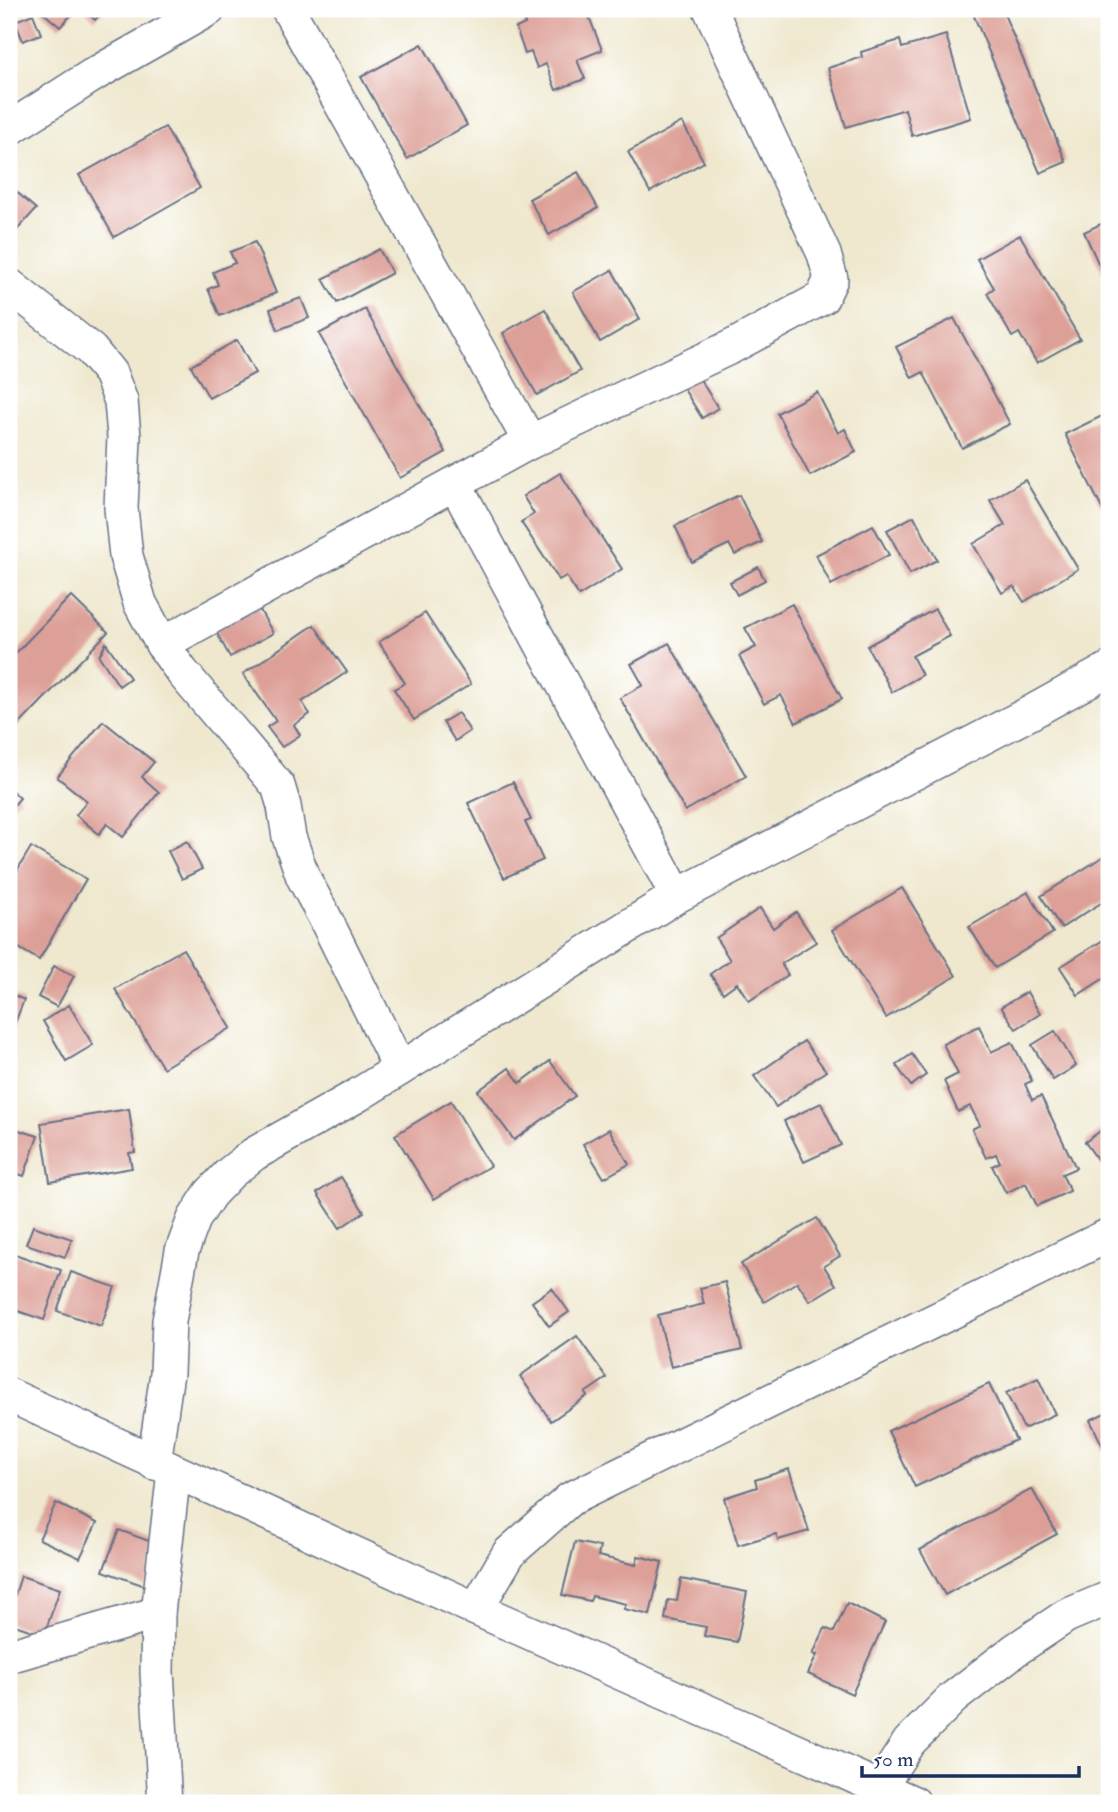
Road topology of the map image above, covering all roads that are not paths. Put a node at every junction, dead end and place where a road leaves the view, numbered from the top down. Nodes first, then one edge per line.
1 (209, 9) edge
2 (288, 9) edge
3 (710, 9) edge
4 (9, 129) edge
5 (9, 285) edge
6 (530, 442) junction
7 (455, 484) junction
8 (162, 644) junction
9 (1109, 669) edge
10 (677, 896) junction
11 (400, 1069) junction
12 (1109, 1235) edge
13 (9, 1395) edge
14 (164, 1467) junction
15 (1109, 1598) edge
16 (476, 1609) junction
17 (158, 1613) junction
18 (9, 1656) edge
19 (878, 1788) junction
20 (164, 1803) edge
21 (914, 1803) edge

1 - 4 street
2 - 6 street
3 - 6 street
5 - 8 street
6 - 7 street
7 - 8 street
7 - 10 street
8 - 11 street
9 - 10 street
10 - 11 street
11 - 14 street
12 - 16 street
13 - 14 street
14 - 16 street
14 - 17 street
15 - 19 street
16 - 19 street
17 - 18 street
17 - 20 street
19 - 21 street

